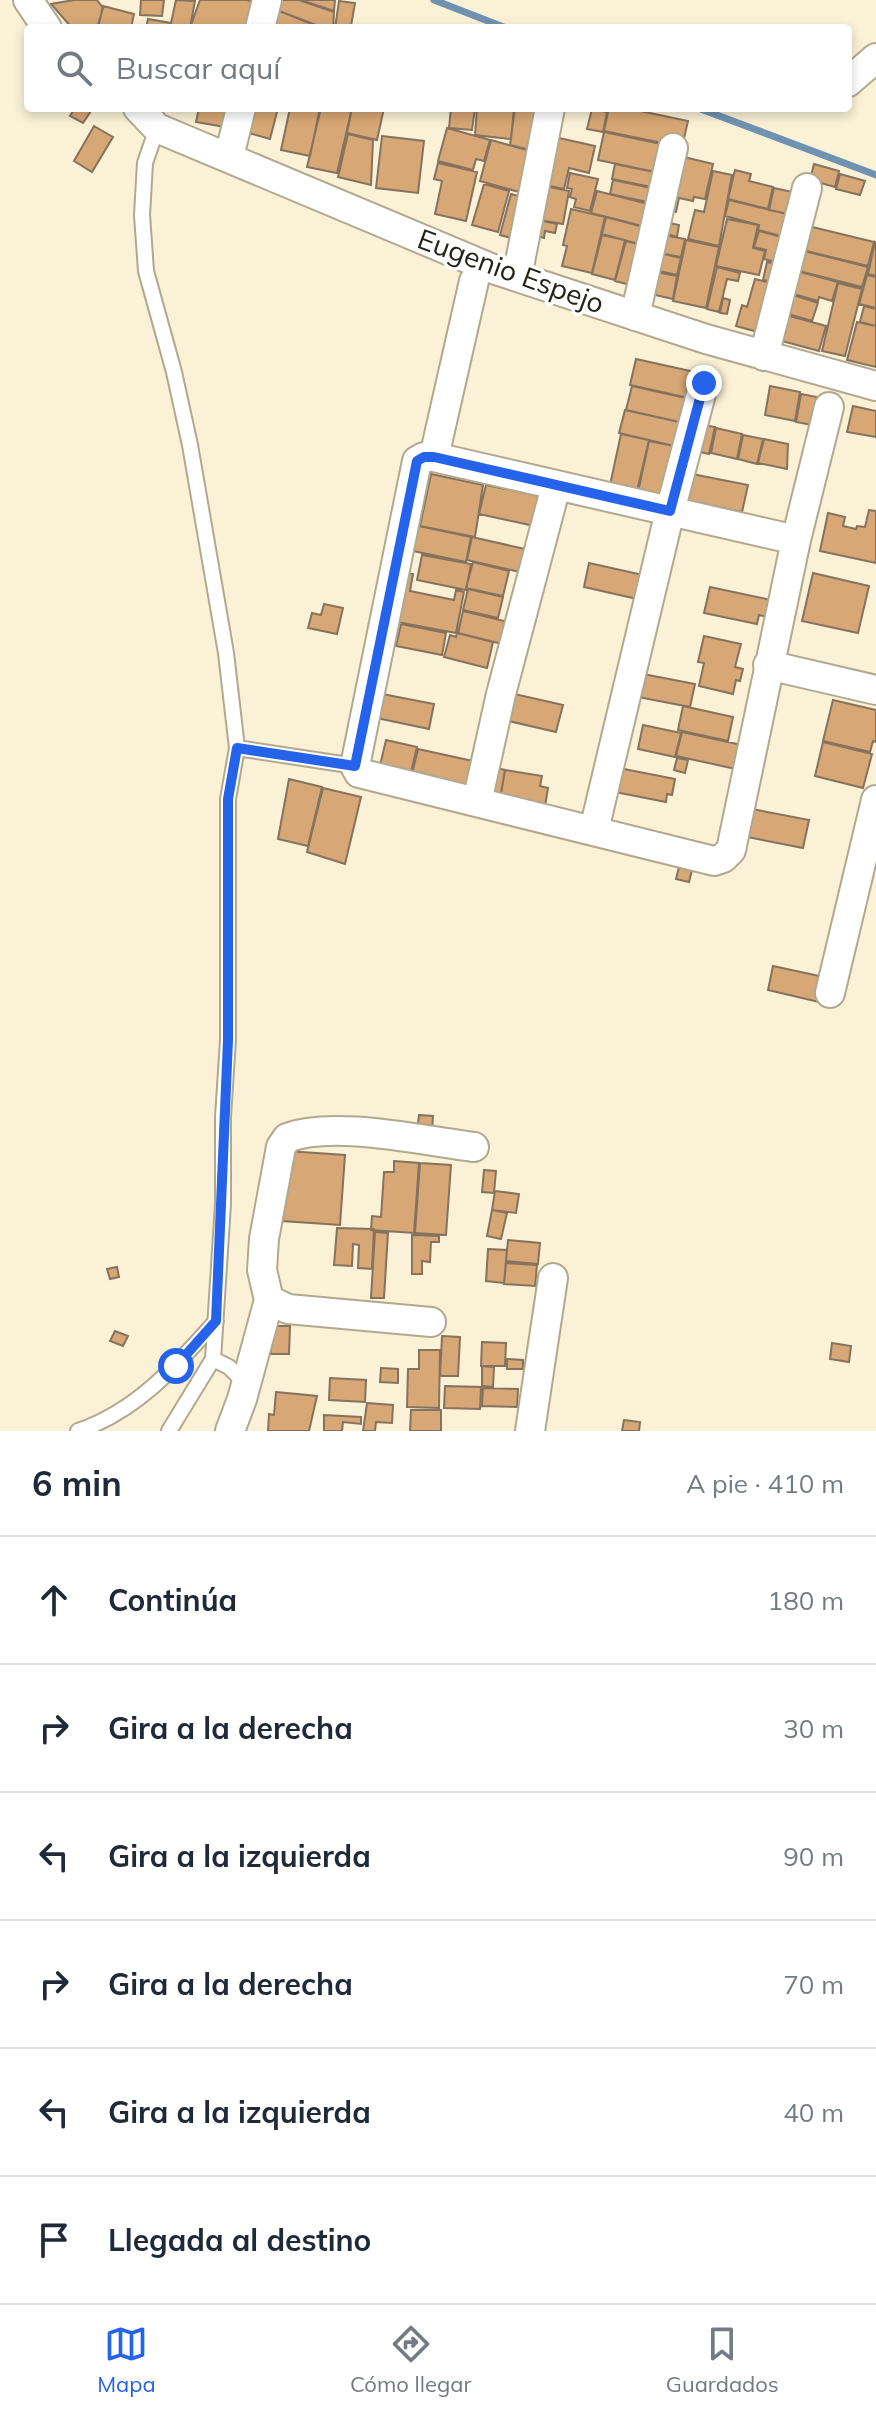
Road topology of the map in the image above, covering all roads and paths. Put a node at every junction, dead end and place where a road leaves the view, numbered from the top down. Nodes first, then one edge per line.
1 (28, 0) edge
2 (267, 0) edge
3 (44, 24) edge
4 (261, 24) edge
5 (876, 58) edge
6 (852, 79) edge
7 (240, 112) edge
8 (549, 112) edge
9 (147, 118) edge
10 (673, 148) dead end
11 (229, 157) junction
12 (807, 188) dead end
13 (517, 277) junction
14 (474, 281) dead end
15 (635, 316) junction
16 (764, 356) junction
17 (704, 383) dead end
18 (876, 386) edge
19 (829, 407) dead end
20 (434, 457) junction
21 (556, 486) junction
22 (670, 511) junction
23 (796, 540) junction
24 (768, 665) junction
25 (876, 690) edge
26 (237, 748) junction
27 (355, 766) junction
28 (876, 800) edge
29 (477, 802) junction
30 (594, 830) junction
31 (830, 993) dead end
32 (474, 1147) dead end
33 (553, 1278) dead end
34 (269, 1300) junction
35 (216, 1321) junction
36 (431, 1322) dead end
37 (213, 1359) junction
38 (242, 1399) junction
39 (78, 1431) edge
40 (169, 1431) edge
41 (230, 1431) edge
42 (530, 1431) edge

1 - 3 street
2 - 4 street
5 - 6 street
7 - 11 street
8 - 13 street
9 - 11 street, Eugenio Espejo
9 - 26 lane
10 - 15 street
11 - 13 street, Eugenio Espejo
12 - 16 street
13 - 15 street, Eugenio Espejo
14 - 20 street
15 - 16 street, Eugenio Espejo
16 - 18 street, Eugenio Espejo
17 - 22 street
19 - 23 street
20 - 21 street
20 - 27 street
21 - 22 street
21 - 29 street
22 - 23 street
22 - 30 street
23 - 24 street
24 - 25 street
24 - 30 street
26 - 27 lane
26 - 35 lane
27 - 29 street
28 - 31 street
29 - 30 street
32 - 34 street
33 - 42 street
34 - 36 street
34 - 38 street
35 - 37 lane
35 - 39 lane
37 - 38 lane
37 - 40 lane
38 - 41 street

